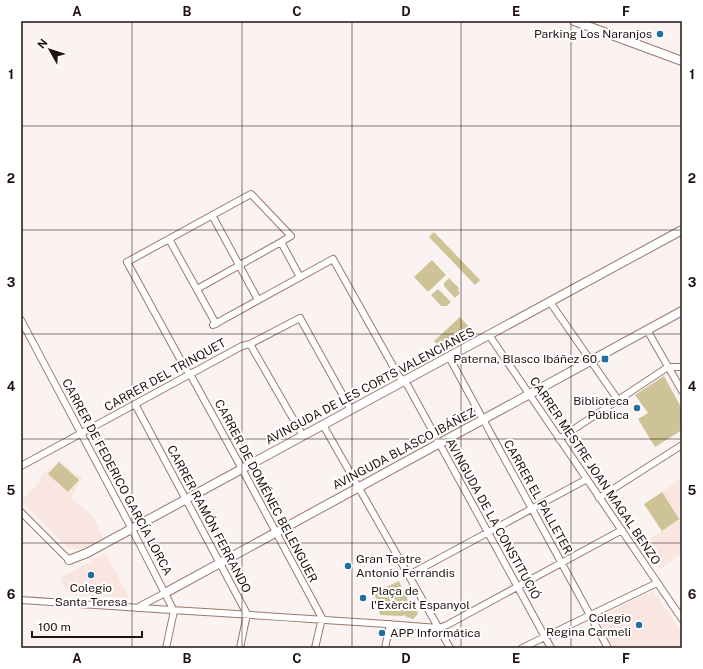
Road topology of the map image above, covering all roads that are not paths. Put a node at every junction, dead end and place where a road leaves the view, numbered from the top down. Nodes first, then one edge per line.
1 (574, 21) edge
2 (682, 61) edge
3 (212, 215) junction
4 (682, 230) edge
5 (169, 239) junction
6 (281, 242) junction
7 (239, 265) junction
8 (300, 277) junction
9 (197, 289) junction
10 (258, 300) junction
11 (550, 302) junction
12 (682, 311) edge
13 (21, 320) edge
14 (647, 330) junction
15 (489, 335) junction
16 (250, 344) junction
17 (449, 357) junction
18 (591, 361) junction
19 (668, 366) junction
20 (682, 367) edge
21 (190, 374) junction
22 (404, 381) junction
23 (682, 391) edge
24 (529, 394) junction
25 (618, 400) junction
26 (135, 404) junction
27 (350, 410) junction
28 (483, 420) junction
29 (323, 425) junction
30 (82, 433) junction
31 (302, 436) junction
32 (559, 439) junction
33 (439, 443) junction
34 (682, 444) edge
35 (21, 466) edge
36 (242, 469) junction
37 (586, 479) junction
38 (358, 487) junction
39 (599, 498) junction
40 (186, 499) junction
41 (532, 508) junction
42 (21, 512) edge
43 (132, 529) junction
44 (622, 530) junction
45 (488, 531) junction
46 (276, 532) junction
47 (69, 560) joint
48 (220, 562) junction
49 (561, 563) junction
50 (407, 573) junction
51 (657, 583) junction
52 (518, 587) junction
53 (165, 593) junction
54 (21, 600) edge
55 (682, 607) edge
56 (138, 608) junction
57 (676, 610) junction
58 (174, 611) junction
59 (247, 614) junction
60 (590, 615) junction
61 (322, 618) junction
62 (682, 619) edge
63 (390, 624) junction
64 (439, 628) junction
65 (545, 637) junction
66 (166, 648) edge
67 (240, 648) edge
68 (316, 648) edge
69 (385, 648) edge
70 (450, 648) edge
71 (522, 648) edge
72 (551, 648) edge
73 (608, 648) edge

1 - 2 street
3 - 5 street
3 - 6 street
3 - 7 street
4 - 11 street, AVINGUDA DE LES CORTS VALENCIANES
5 - 9 street
5 - 21 street, CARRER DE DOMÉNEC BELENGUER
6 - 7 street
6 - 8 street
7 - 9 street
7 - 10 street
8 - 10 street
8 - 22 street, AVINGUDA DE LA CONSTITUCIÓ
9 - 10 street
11 - 15 street, AVINGUDA DE LES CORTS VALENCIANES
11 - 18 street
12 - 14 street, AVINGUDA BLASCO IBÁÑEZ
13 - 30 street, CARRER DE FEDERICO GARCÍA LORCA
14 - 18 street, AVINGUDA BLASCO IBÁÑEZ
14 - 19 street
15 - 17 street, AVINGUDA DE LES CORTS VALENCIANES
15 - 24 street, CARRER MESTRE JOAN MAGAL BENZO
16 - 21 street, CARRER DEL TRINQUET
16 - 27 street, CARRER DEL TRINQUET
16 - 31 street
17 - 22 street, AVINGUDA DE LES CORTS VALENCIANES
17 - 28 street, CARRER EL PALLETER
18 - 24 street, AVINGUDA BLASCO IBÁÑEZ
18 - 25 street
19 - 20 street
19 - 23 street
19 - 25 street
21 - 26 street, CARRER DEL TRINQUET
21 - 36 street, CARRER DE DOMÉNEC BELENGUER
22 - 27 street, AVINGUDA DE LES CORTS VALENCIANES
22 - 33 street, AVINGUDA DE LA CONSTITUCIÓ
24 - 28 street, AVINGUDA BLASCO IBÁÑEZ
24 - 32 street, CARRER MESTRE JOAN MAGAL BENZO
25 - 32 street
26 - 30 street, CARRER DEL TRINQUET
26 - 40 street, CARRER RAMÓN FERRANDO
27 - 29 street, AVINGUDA DE LES CORTS VALENCIANES
28 - 33 street, AVINGUDA BLASCO IBÁÑEZ
28 - 41 street, CARRER EL PALLETER
29 - 31 street, AVINGUDA DE LES CORTS VALENCIANES
29 - 38 street
30 - 35 street, CARRER DEL TRINQUET
30 - 43 street, CARRER DE FEDERICO GARCÍA LORCA
31 - 36 street, AVINGUDA DE LES CORTS VALENCIANES
32 - 37 street, CARRER MESTRE JOAN MAGAL BENZO
33 - 38 street, AVINGUDA BLASCO IBÁÑEZ
33 - 45 street, AVINGUDA DE LA CONSTITUCIÓ
34 - 39 street
36 - 40 street, AVINGUDA DE LES CORTS VALENCIANES
36 - 46 street, CARRER DE DOMÉNEC BELENGUER
37 - 39 street, CARRER MESTRE JOAN MAGAL BENZO
37 - 41 street
38 - 46 street, AVINGUDA BLASCO IBÁÑEZ
38 - 50 street
39 - 44 street, CARRER MESTRE JOAN MAGAL BENZO
40 - 43 street, AVINGUDA DE LES CORTS VALENCIANES
40 - 48 street, CARRER RAMÓN FERRANDO
41 - 45 street
41 - 49 street, CARRER EL PALLETER
42 - 47 street
43 - 47 street, AVINGUDA DE LES CORTS VALENCIANES
43 - 53 street, CARRER DE FEDERICO GARCÍA LORCA
44 - 49 street
44 - 51 street, CARRER MESTRE JOAN MAGAL BENZO
45 - 50 street
45 - 52 street, AVINGUDA DE LA CONSTITUCIÓ
46 - 48 street, AVINGUDA BLASCO IBÁÑEZ
46 - 61 street, CARRER DE DOMÉNEC BELENGUER
48 - 53 street, AVINGUDA BLASCO IBÁÑEZ
48 - 59 street, CARRER RAMÓN FERRANDO
49 - 52 street
49 - 60 street, CARRER EL PALLETER
50 - 64 street
51 - 57 street, CARRER MESTRE JOAN MAGAL BENZO
51 - 60 street
52 - 64 street
52 - 65 street, AVINGUDA DE LA CONSTITUCIÓ
53 - 56 street, AVINGUDA BLASCO IBÁÑEZ
53 - 58 street, CARRER DE FEDERICO GARCÍA LORCA
54 - 56 street
55 - 57 street
56 - 58 street
57 - 62 street, CARRER MESTRE JOAN MAGAL BENZO
58 - 59 street
58 - 66 street
59 - 61 street
59 - 67 street
60 - 65 street
60 - 73 street, CARRER EL PALLETER
61 - 63 street
61 - 68 street
63 - 64 street
63 - 69 street
64 - 70 street
65 - 71 street
65 - 72 street, AVINGUDA DE LA CONSTITUCIÓ

